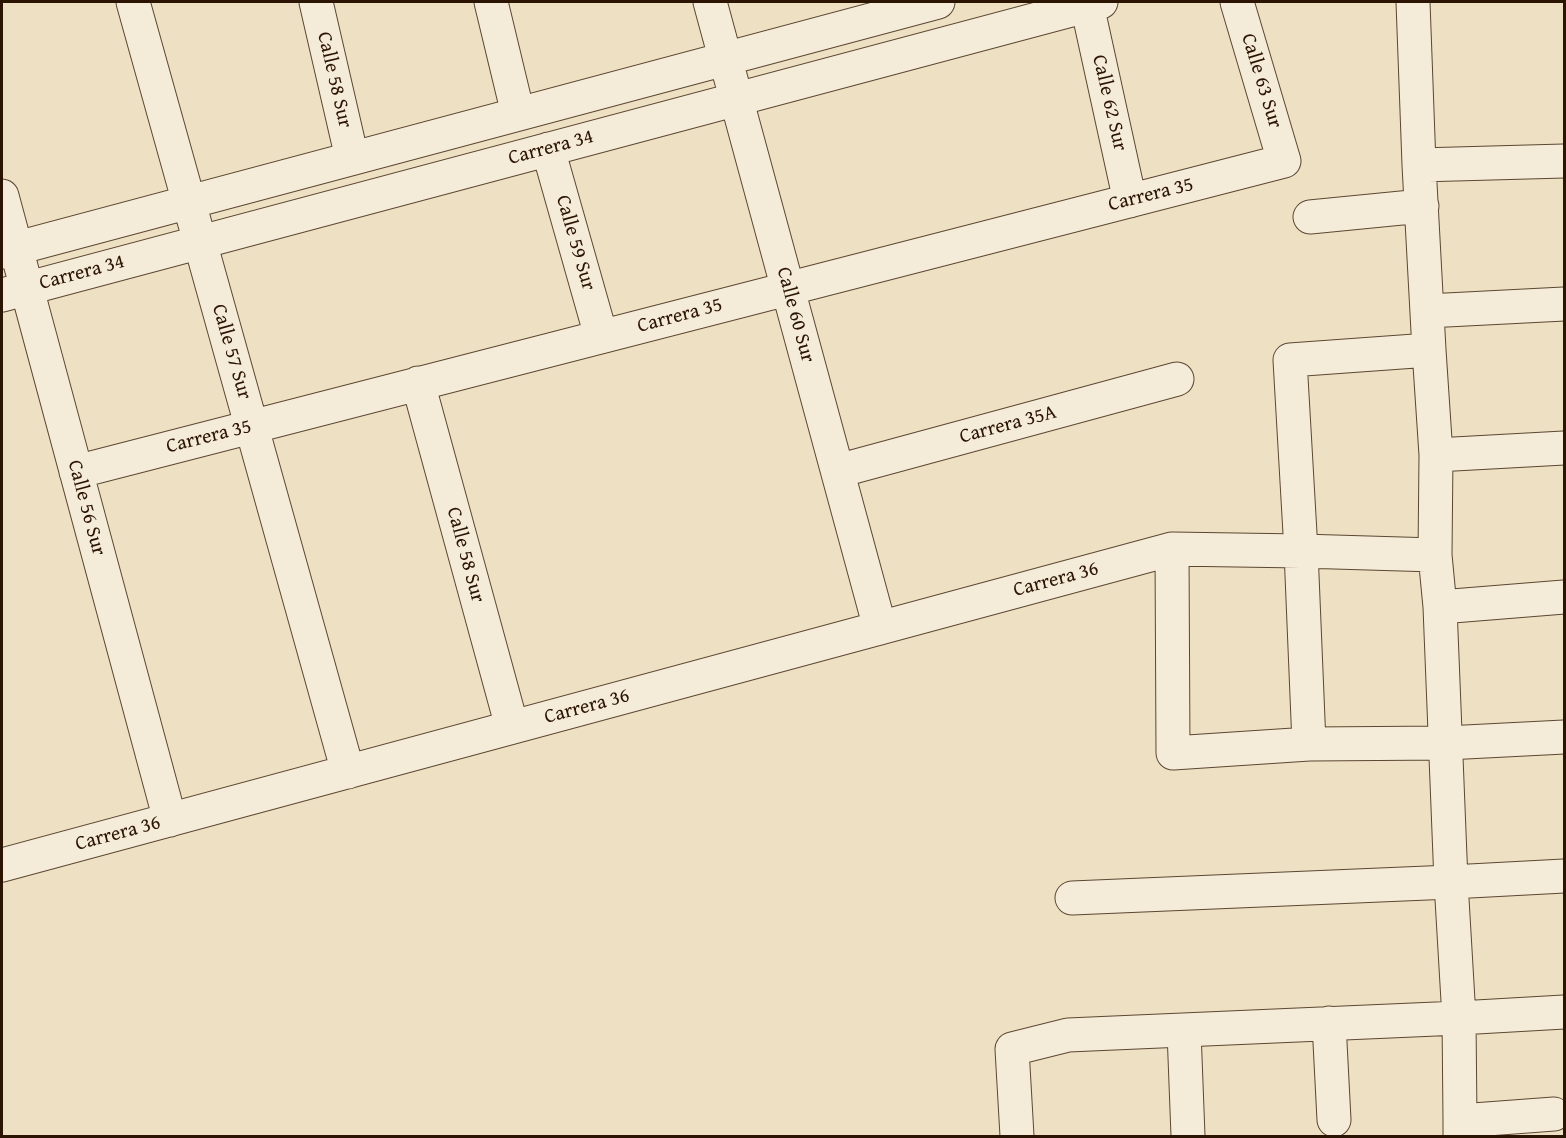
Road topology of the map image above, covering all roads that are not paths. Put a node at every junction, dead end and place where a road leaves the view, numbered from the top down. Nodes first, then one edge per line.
1 (133, 2) edge
2 (316, 2) edge
3 (491, 2) edge
4 (710, 2) edge
5 (938, 2) edge
6 (1237, 2) edge
7 (1413, 2) edge
8 (1094, 3) edge
9 (886, 8) edge
10 (898, 56) junction
11 (725, 58) junction
12 (736, 99) junction
13 (518, 114) junction
14 (548, 149) junction
15 (352, 158) junction
16 (1284, 161) joint
17 (1564, 161) edge
18 (1419, 165) junction
19 (2, 196) edge
20 (1130, 201) junction
21 (189, 202) junction
22 (1422, 206) junction
23 (1310, 217) dead end
24 (200, 242) junction
25 (9, 250) edge
26 (788, 288) junction
27 (14, 291) edge
28 (1564, 304) edge
29 (1427, 311) junction
30 (602, 336) junction
31 (1429, 350) junction
32 (1178, 379) dead end
33 (418, 383) junction
34 (251, 426) junction
35 (1564, 448) edge
36 (1436, 455) junction
37 (838, 471) junction
38 (76, 472) junction
39 (1172, 549) junction
40 (1301, 551) junction
41 (1435, 555) junction
42 (1564, 597) edge
43 (1440, 607) junction
44 (880, 628) junction
45 (512, 727) junction
46 (1564, 737) edge
47 (1446, 743) junction
48 (1309, 744) junction
49 (348, 772) junction
50 (170, 820) junction
51 (2, 863) edge
52 (1564, 876) edge
53 (1451, 882) junction
54 (1072, 898) dead end
55 (1564, 1012) edge
56 (1459, 1018) junction
57 (1329, 1023) junction
58 (1184, 1031) junction
59 (1334, 1120) dead end
60 (1558, 1122) edge
61 (1460, 1129) edge
62 (1017, 1137) edge
63 (1188, 1137) edge

1 - 21 street, Calle 57 Sur
2 - 15 street, Calle 58 Sur
3 - 13 street
4 - 11 street, Calle 60 Sur
5 - 9 street, Carrera 34
6 - 16 street, Calle 63 Sur
7 - 18 street
8 - 10 street, Carrera 34
8 - 20 street, Calle 62 Sur
9 - 10 street
9 - 11 street, Carrera 34
10 - 12 street, Carrera 34
11 - 12 street, Calle 60 Sur
11 - 13 street, Carrera 34
12 - 14 street, Carrera 34
12 - 26 street, Calle 60 Sur
13 - 15 street, Carrera 34
14 - 24 street, Carrera 34
14 - 30 street, Calle 59 Sur
15 - 21 street, Carrera 34
16 - 20 street, Carrera 35
17 - 18 street
18 - 22 street
19 - 25 street, Calle 56 Sur
20 - 26 street, Carrera 35
21 - 24 street, Calle 57 Sur
21 - 25 street, Carrera 34
22 - 23 street
22 - 29 street
24 - 27 street, Carrera 34
24 - 34 street, Calle 57 Sur
25 - 27 street, Calle 56 Sur
26 - 30 street, Carrera 35
26 - 37 street, Calle 60 Sur
27 - 38 street, Calle 56 Sur
28 - 29 street
29 - 31 street
30 - 33 street, Carrera 35
31 - 36 street
31 - 40 street
32 - 37 street, Carrera 35A
33 - 34 street, Carrera 35
33 - 45 street, Calle 58 Sur
34 - 38 street, Carrera 35
34 - 49 street, Calle 57 Sur
35 - 36 street
36 - 41 street
37 - 44 street, Calle 60 Sur
38 - 50 street, Calle 56 Sur
39 - 40 street, Carrera 36
39 - 44 street, Carrera 36
39 - 48 street
40 - 41 street, Carrera 36
40 - 48 street
41 - 43 street
42 - 43 street
43 - 47 street
44 - 45 street, Carrera 36
45 - 49 street, Carrera 36
46 - 47 street
47 - 48 street
47 - 53 street
49 - 50 street, Carrera 36
50 - 51 street, Carrera 36
52 - 53 street
53 - 54 street
53 - 56 street
55 - 56 street
56 - 57 street
56 - 61 street
57 - 58 street
57 - 59 street
58 - 62 street
58 - 63 street
60 - 61 street

